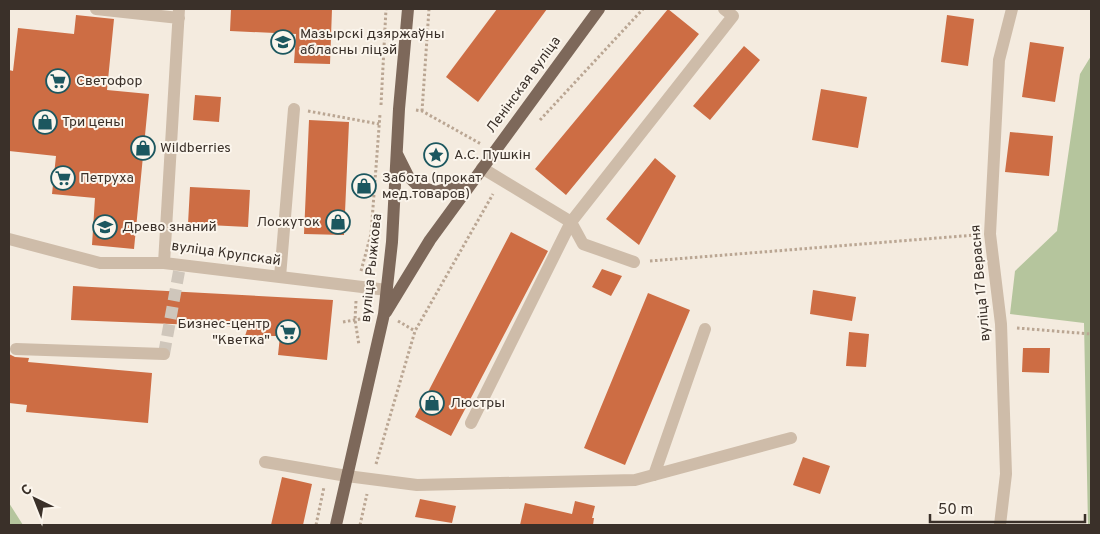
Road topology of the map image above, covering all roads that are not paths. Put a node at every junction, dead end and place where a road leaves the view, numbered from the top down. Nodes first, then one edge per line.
1 (96, 9) edge
2 (408, 9) edge
3 (599, 9) edge
4 (724, 9) edge
5 (1012, 9) edge
6 (179, 13) edge
7 (294, 109) road end
8 (397, 152) junction
9 (482, 168) junction
10 (474, 180) junction
11 (572, 222) junction
12 (9, 239) edge
13 (634, 262) road end
14 (164, 263) junction
15 (280, 277) junction
16 (387, 290) junction
17 (384, 314) junction
18 (705, 328) dead end
19 (16, 349) dead end
20 (164, 354) dead end
21 (471, 423) dead end
22 (791, 438) dead end
23 (265, 462) dead end
24 (654, 475) junction
25 (347, 476) junction
26 (336, 525) edge
27 (1000, 525) edge

1 - 6 street
2 - 8 main road, вуліца Рыжкова
3 - 9 main road, Ленінская вуліца
4 - 11 street
5 - 27 street, вуліца 17 Верасня
6 - 14 street, вуліца Крупскай
7 - 15 street
8 - 10 main road
8 - 16 main road, вуліца Рыжкова
9 - 10 main road, Ленінская вуліца
9 - 11 street
10 - 17 main road, Ленінская вуліца
11 - 13 street
11 - 21 street
12 - 14 street
14 - 15 street, вуліца Крупскай
15 - 16 street, вуліца Крупскай
16 - 17 main road, вуліца Рыжкова
17 - 25 main road, вуліца Рыжкова
18 - 24 street
19 - 20 street
22 - 24 street
23 - 25 street
24 - 25 street
25 - 26 main road, вуліца Рыжкова

